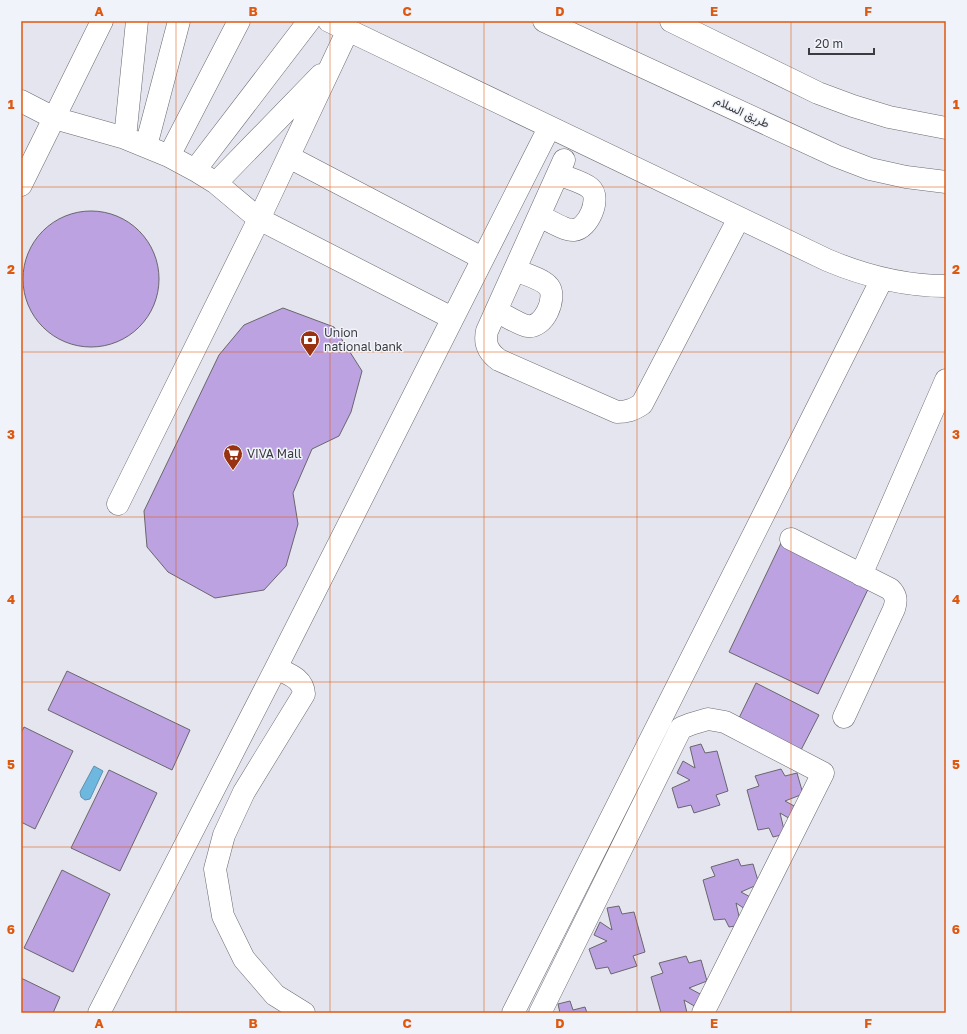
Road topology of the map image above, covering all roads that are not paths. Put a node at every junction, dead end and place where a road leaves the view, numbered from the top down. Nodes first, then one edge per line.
1 (102, 21) edge
2 (137, 21) edge
3 (179, 21) edge
4 (239, 21) edge
5 (309, 21) edge
6 (329, 21) edge
7 (544, 21) edge
8 (671, 21) edge
9 (348, 30) junction
10 (333, 62) junction
11 (21, 101) edge
12 (54, 118) junction
13 (549, 128) junction
14 (946, 128) edge
15 (125, 138) junction
16 (146, 146) junction
17 (169, 156) junction
18 (289, 157) junction
19 (195, 170) junction
20 (946, 182) edge
21 (216, 183) junction
22 (21, 185) edge
23 (540, 216) junction
24 (739, 218) junction
25 (259, 219) junction
26 (482, 258) junction
27 (515, 270) junction
28 (882, 279) junction
29 (946, 286) edge
30 (496, 311) junction
31 (452, 318) junction
32 (946, 380) edge
33 (118, 504) dead end
34 (791, 539) dead end
35 (861, 575) junction
36 (276, 668) junction
37 (844, 717) dead end
38 (99, 1013) edge
39 (304, 1013) edge
40 (513, 1013) edge
41 (540, 1013) edge
42 (703, 1013) edge

1 - 12 street
2 - 15 street
3 - 16 street
4 - 17 street
5 - 19 street
6 - 9 street
7 - 20 street, طريق السلام
8 - 14 street
9 - 10 street
9 - 13 street
10 - 18 street
10 - 21 street
11 - 12 street
12 - 15 street
12 - 22 street
13 - 24 street
13 - 26 street
15 - 16 street
16 - 17 street
17 - 19 street
18 - 25 street
18 - 26 street
19 - 21 street
21 - 25 street
23 - 23 street
23 - 27 street
24 - 28 street
24 - 30 street
25 - 31 street
25 - 33 street
26 - 31 street
27 - 30 street
27 - 30 street
28 - 29 street
28 - 40 street
31 - 36 street
32 - 35 street
34 - 35 street
35 - 37 street
36 - 38 street
36 - 39 street
41 - 42 street

